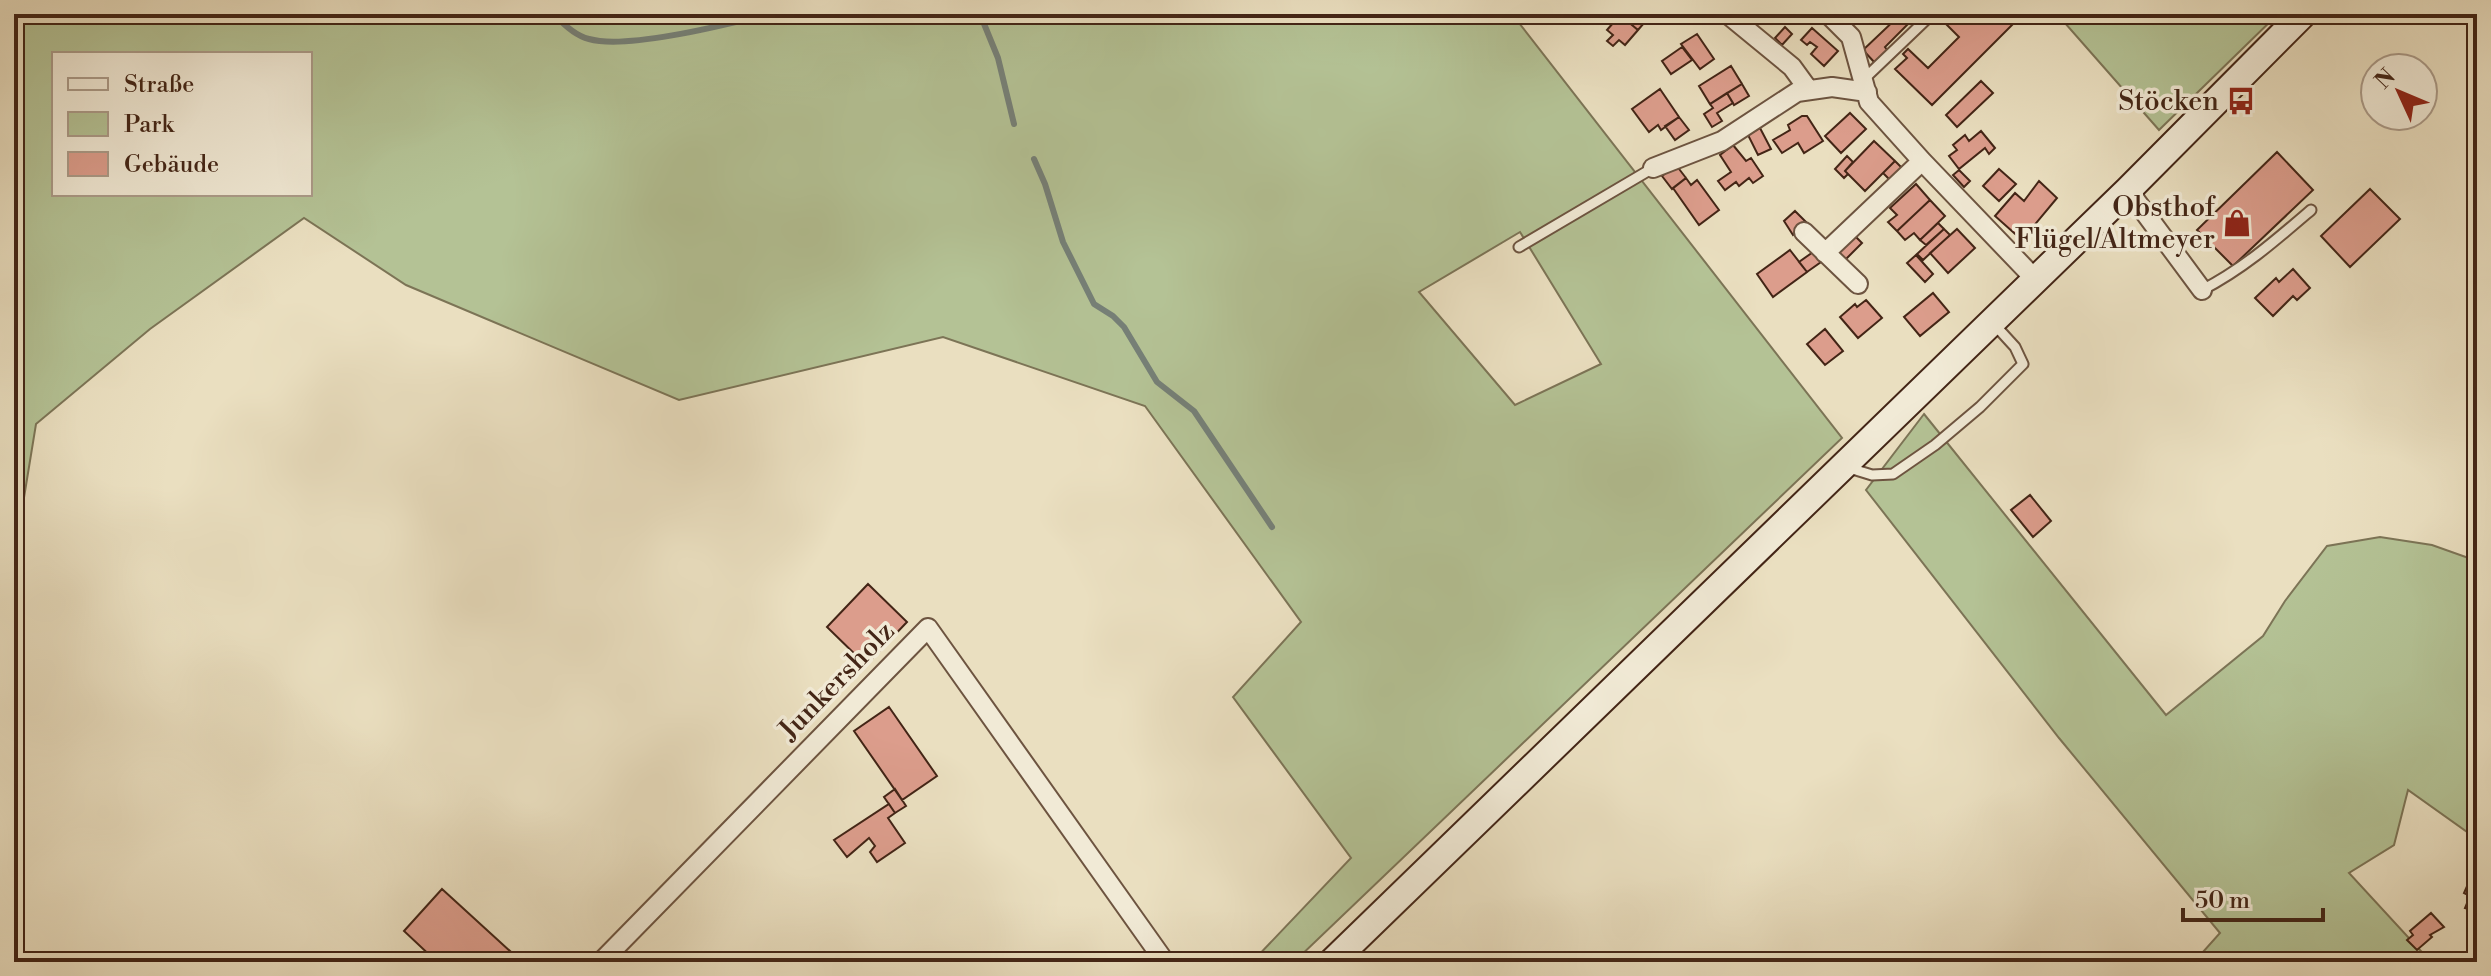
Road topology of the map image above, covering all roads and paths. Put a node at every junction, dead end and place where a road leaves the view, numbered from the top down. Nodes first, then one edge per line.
1 (1828, 14) edge
2 (2303, 14) edge
3 (1931, 15) edge
4 (1730, 16) dead end
5 (1865, 85) junction
6 (1808, 89) junction
7 (1922, 161) junction
8 (1653, 168) joint
9 (2128, 190) junction
10 (2311, 210) dead end
11 (1804, 232) dead end
12 (1519, 247) dead end
13 (1825, 253) junction
14 (2036, 280) junction
15 (1858, 284) dead end
16 (2202, 290) joint
17 (1992, 322) junction
18 (1843, 466) junction
19 (601, 962) edge
20 (1165, 962) edge
21 (1332, 962) edge

1 - 5 street
2 - 9 main road
3 - 5 lane
4 - 6 street
5 - 6 street
5 - 7 street
6 - 8 street
7 - 13 street
7 - 14 street
8 - 12 lane
9 - 14 main road
9 - 16 street
10 - 16 lane
11 - 13 street
13 - 15 street
14 - 17 main road
17 - 18 main road
17 - 18 lane
18 - 21 main road
19 - 20 street, Junkersholz

